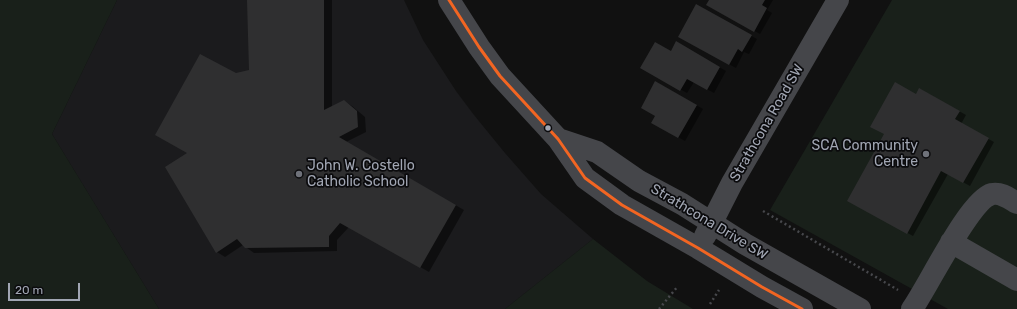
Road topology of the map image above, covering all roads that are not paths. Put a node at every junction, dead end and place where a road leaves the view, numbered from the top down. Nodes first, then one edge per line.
1 (450, 0) edge
2 (838, 0) edge
3 (558, 139) junction
4 (1017, 203) edge
5 (711, 222) junction
6 (951, 242) junction
7 (698, 248) junction
8 (1017, 280) edge
9 (915, 305) edge
10 (802, 309) edge
11 (860, 309) edge

1 - 3 street, Strathcona Drive SW
2 - 5 street, Strathcona Road SW
3 - 5 street, Strathcona Drive SW
3 - 7 street, Strathcona Drive SW
4 - 6 street
5 - 7 street, Strathcona Road SW
5 - 11 street, Strathcona Drive SW
6 - 8 street
6 - 9 street
7 - 10 street, Strathcona Drive SW

